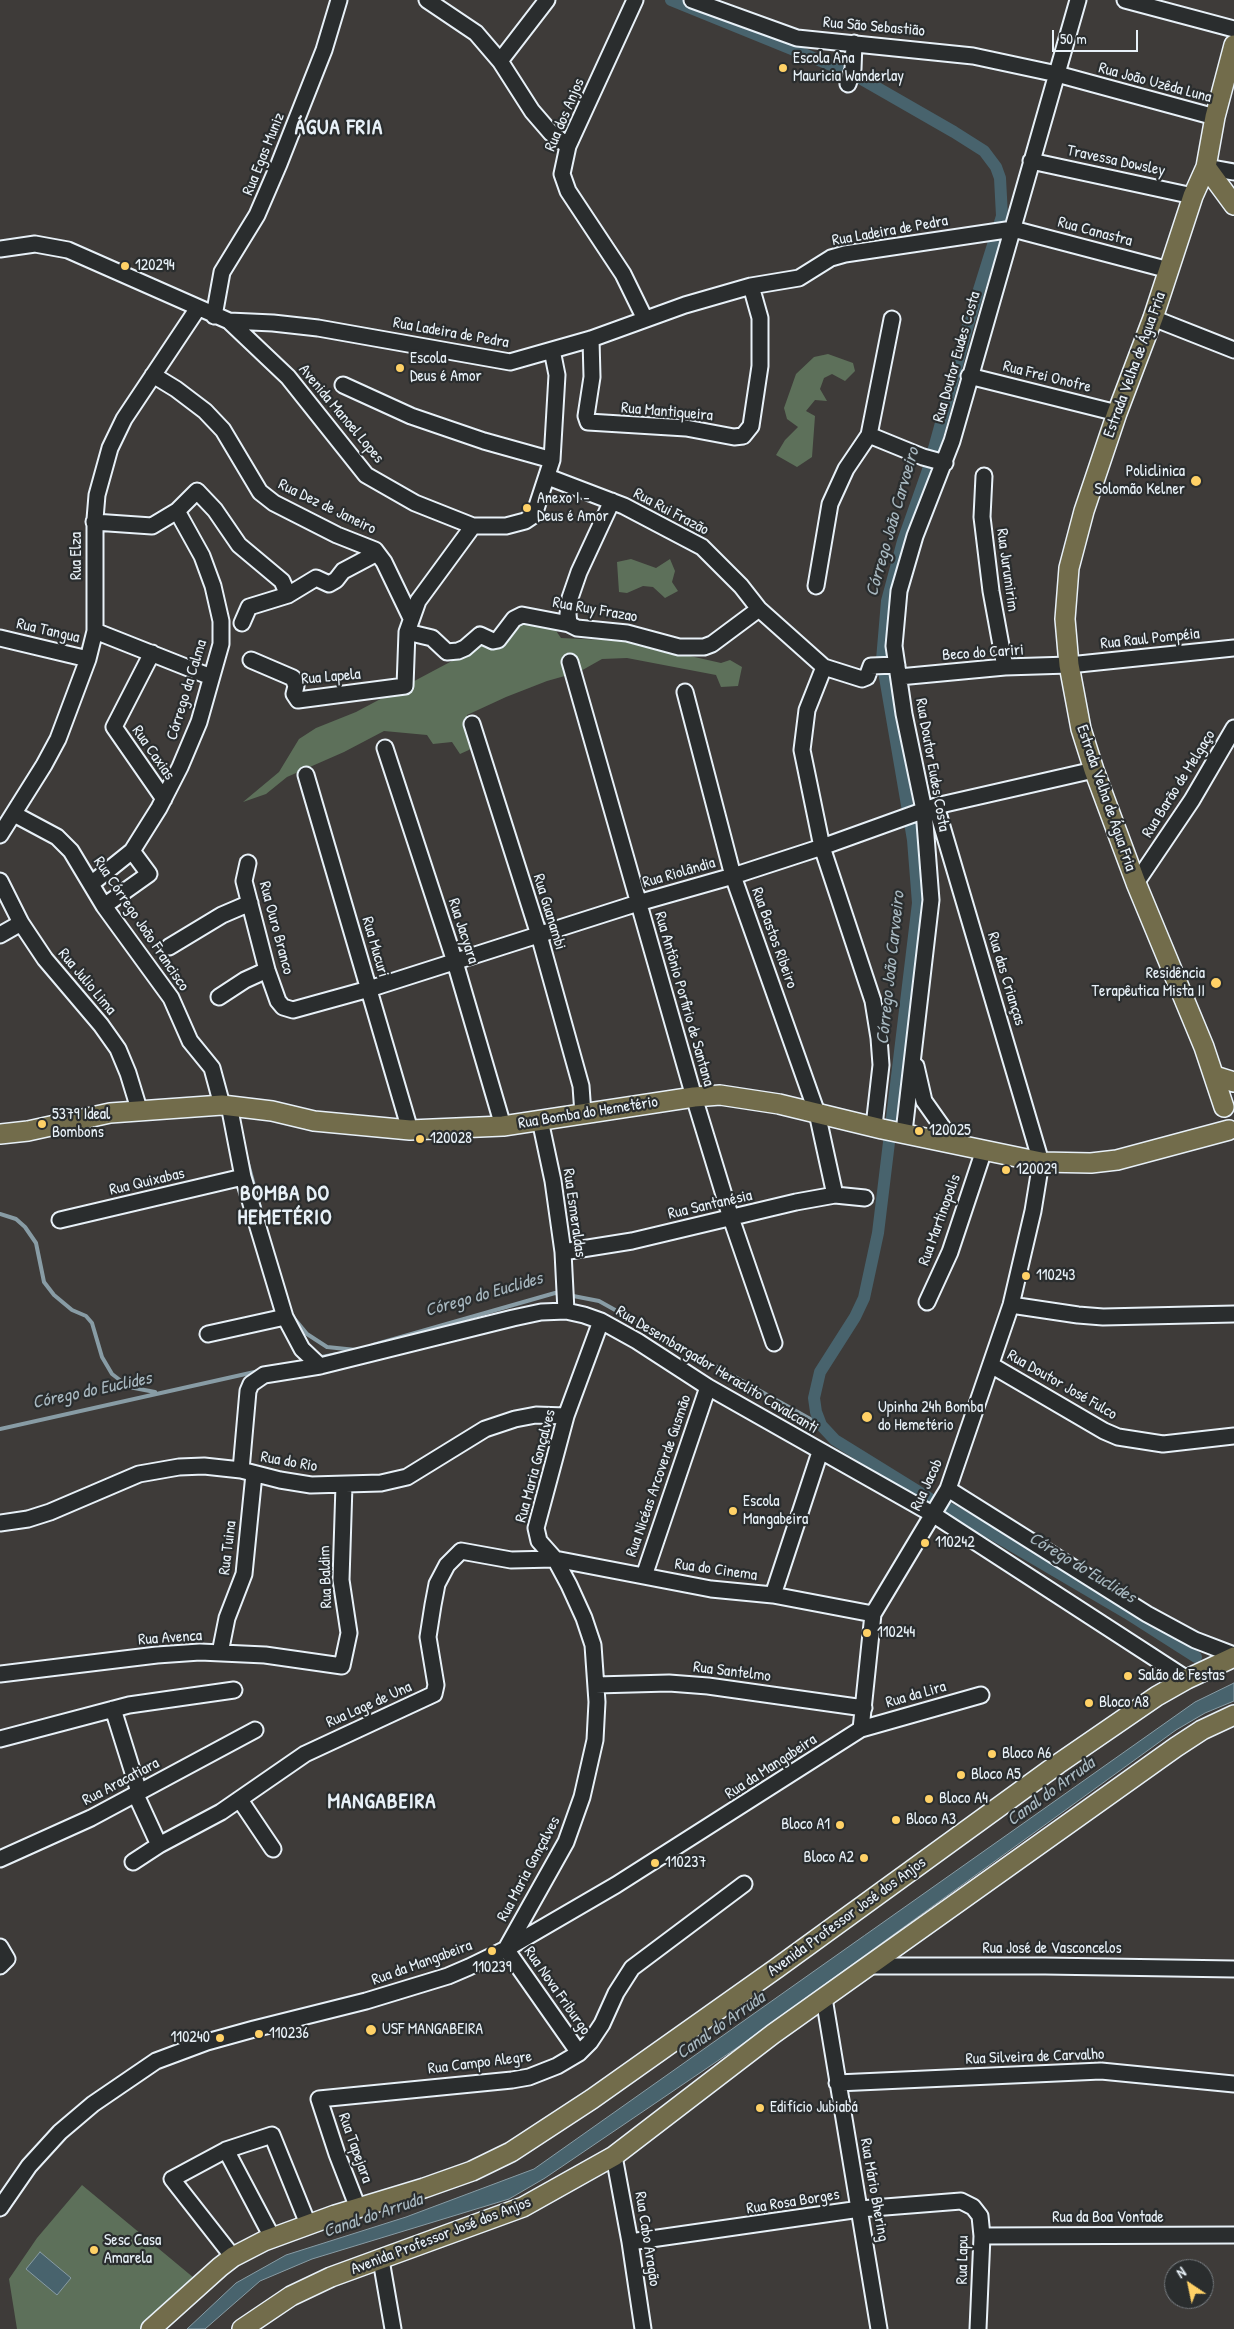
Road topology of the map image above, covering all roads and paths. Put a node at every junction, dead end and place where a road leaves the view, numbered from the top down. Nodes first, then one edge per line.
1 (339, 0) edge
2 (427, 0) edge
3 (547, 0) edge
4 (636, 0) edge
5 (692, 0) edge
6 (1078, 0) edge
7 (1125, 0) edge
8 (1234, 29) edge
9 (854, 43) junction
10 (1234, 45) edge
11 (500, 61) junction
12 (1057, 74) junction
13 (848, 84) dead end
14 (1215, 117) junction
15 (568, 146) junction
16 (1031, 161) junction
17 (1206, 167) junction
18 (1234, 172) edge
19 (1193, 196) junction
20 (1234, 205) edge
21 (1009, 229) junction
22 (0, 249) edge
23 (1169, 270) junction
24 (751, 286) junction
25 (198, 308) junction
26 (214, 316) junction
27 (1153, 318) junction
28 (645, 319) junction
29 (892, 319) dead end
30 (229, 321) junction
31 (591, 339) junction
32 (552, 350) junction
33 (1234, 350) edge
34 (152, 375) junction
35 (970, 376) junction
36 (343, 385) dead end
37 (1117, 413) junction
38 (869, 435) junction
39 (552, 460) junction
40 (941, 462) junction
41 (548, 476) junction
42 (984, 476) dead end
43 (612, 501) junction
44 (177, 511) junction
45 (94, 522) junction
46 (473, 526) junction
47 (377, 552) junction
48 (816, 586) dead end
49 (288, 596) junction
50 (758, 609) junction
51 (242, 623) dead end
52 (570, 624) junction
53 (409, 625) junction
54 (94, 630) junction
55 (0, 638) edge
56 (1234, 648) edge
57 (152, 653) junction
58 (88, 659) junction
59 (251, 660) dead end
60 (570, 662) dead end
61 (1069, 665) junction
62 (824, 667) junction
63 (1005, 667) junction
64 (889, 668) junction
65 (211, 677) junction
66 (405, 686) joint
67 (685, 692) dead end
68 (472, 724) dead end
69 (1232, 734) edge
70 (385, 748) dead end
71 (1094, 770) junction
72 (306, 774) dead end
73 (164, 799) junction
74 (924, 810) junction
75 (14, 814) junction
76 (1, 829) edge
77 (822, 848) junction
78 (132, 851) junction
79 (248, 863) dead end
80 (733, 876) junction
81 (0, 881) edge
82 (91, 884) junction
83 (1136, 884) junction
84 (250, 903) junction
85 (638, 903) junction
86 (104, 906) junction
87 (21, 923) junction
88 (0, 935) edge
89 (539, 935) junction
90 (169, 947) dead end
91 (455, 962) junction
92 (267, 970) junction
93 (369, 989) junction
94 (219, 997) dead end
95 (278, 1001) joint
96 (914, 1052) junction
97 (1215, 1076) junction
98 (1234, 1082) edge
99 (694, 1096) junction
100 (225, 1105) junction
101 (138, 1109) junction
102 (817, 1113) junction
103 (583, 1114) junction
104 (1228, 1117) edge
105 (540, 1120) junction
106 (503, 1126) junction
107 (889, 1129) junction
108 (410, 1130) junction
109 (0, 1134) edge
110 (953, 1142) junction
111 (984, 1150) junction
112 (1041, 1162) junction
113 (243, 1177) junction
114 (835, 1195) junction
115 (865, 1198) dead end
116 (731, 1218) junction
117 (60, 1220) dead end
118 (563, 1252) junction
119 (927, 1302) dead end
120 (1011, 1305) junction
121 (566, 1307) junction
122 (1234, 1314) edge
123 (285, 1317) junction
124 (601, 1322) junction
125 (208, 1334) dead end
126 (774, 1342) dead end
127 (316, 1363) junction
128 (991, 1365) junction
129 (708, 1387) junction
130 (566, 1416) junction
131 (1234, 1436) edge
132 (820, 1452) junction
133 (248, 1472) junction
134 (344, 1485) junction
135 (948, 1490) junction
136 (934, 1515) junction
137 (0, 1523) edge
138 (554, 1559) junction
139 (644, 1576) junction
140 (773, 1596) junction
141 (872, 1614) junction
142 (220, 1653) junction
143 (1234, 1656) edge
144 (342, 1666) joint
145 (0, 1674) edge
146 (1186, 1679) junction
147 (596, 1685) junction
148 (234, 1690) dead end
149 (981, 1695) dead end
150 (864, 1708) junction
151 (113, 1709) junction
152 (1234, 1715) edge
153 (860, 1729) junction
154 (255, 1730) dead end
155 (0, 1739) edge
156 (137, 1794) junction
157 (240, 1800) junction
158 (159, 1845) junction
159 (272, 1849) dead end
160 (0, 1859) edge
161 (133, 1862) dead end
162 (744, 1884) dead end
163 (506, 1949) junction
164 (869, 1966) junction
165 (1234, 1969) edge
166 (824, 1998) junction
167 (579, 2053) junction
168 (838, 2083) junction
169 (1234, 2084) edge
170 (319, 2099) joint
171 (226, 2150) junction
172 (614, 2156) junction
173 (962, 2201) joint
174 (0, 2208) edge
175 (358, 2208) junction
176 (860, 2209) junction
177 (308, 2224) junction
178 (1234, 2235) edge
179 (982, 2236) junction
180 (272, 2237) junction
181 (630, 2242) junction
182 (233, 2257) junction
183 (381, 2260) junction
184 (164, 2323) edge
185 (250, 2326) edge
186 (151, 2329) edge
187 (393, 2329) edge
188 (643, 2329) edge
189 (879, 2329) edge
190 (978, 2329) edge

1 - 26 street, Rua Egas Muniz
2 - 11 street
3 - 11 street
4 - 15 street, Rua dos Anjos
5 - 9 street, Rua São Sebastião
6 - 12 street, Rua Doutor Eudes Costa
7 - 8 street
9 - 12 street, Rua São Sebastião
9 - 13 street
10 - 14 main road, Estrada Velha de Água Fria
11 - 15 street
12 - 14 street, Rua João Uzêda Luna
12 - 16 street, Rua Doutor Eudes Costa
14 - 17 main road, Estrada Velha de Água Fria
15 - 28 street, Rua dos Anjos
16 - 19 street, Travessa Dowsley
16 - 21 street, Rua Doutor Eudes Costa
17 - 18 street
17 - 19 main road, Estrada Velha de Água Fria
17 - 20 main road
19 - 23 main road, Estrada Velha de Água Fria
21 - 23 street, Rua Canastra
21 - 24 street, Rua Ladeira de Pedra
21 - 35 street, Rua Doutor Eudes Costa
22 - 25 street, Rua Ladeira de Pedra
23 - 27 main road, Estrada Velha de Água Fria
24 - 28 street, Rua Ladeira de Pedra
24 - 31 street, Rua Mantiqueira
25 - 26 street, Rua Ladeira de Pedra
25 - 34 street, Rua Elza
26 - 30 street, Rua Ladeira de Pedra
27 - 33 street
27 - 37 main road, Estrada Velha de Água Fria
28 - 31 street, Rua Ladeira de Pedra
29 - 38 street
30 - 32 street, Rua Ladeira de Pedra
30 - 46 street, Avenida Manoel Lopes
31 - 32 street, Rua Ladeira de Pedra
32 - 39 street, Avenida Manoel Lopes
34 - 45 street, Rua Elza
34 - 47 street, Rua Dez de Janeiro
35 - 37 street, Rua Frei Onofre
35 - 40 street, Rua Doutor Eudes Costa
36 - 39 street
37 - 61 main road, Estrada Velha de Água Fria
38 - 40 street
38 - 48 street
39 - 41 street, Avenida Manoel Lopes
40 - 64 street, Rua Doutor Eudes Costa
41 - 43 street, Rua Rui Frazão
41 - 46 street, Avenida Manoel Lopes
42 - 63 street, Rua Jurumirim
43 - 50 street, Rua Rui Frazão
43 - 52 street
44 - 45 street
44 - 49 street
44 - 65 street, Córrego da Calma
45 - 54 street, Rua Elza
46 - 53 street, Rua Dez de Janeiro
47 - 49 street
47 - 53 street, Rua Dez de Janeiro
49 - 51 street
50 - 52 street, Rua Ruy Frazao
50 - 62 street, Rua Rui Frazão
52 - 53 street, Rua Ruy Frazao
53 - 66 street, Rua Dez de Janeiro
54 - 57 street
54 - 58 street, Rua Elza
55 - 58 street, Rua Tangua
56 - 61 street, Rua Raul Pompéia
57 - 65 street
57 - 73 street, Rua Caxias
58 - 75 street, Rua Elza
59 - 66 street, Rua Lapela
60 - 85 street, Rua Antônio Porfirio de Santana
61 - 63 street, Beco do Cariri
61 - 71 main road, Estrada Velha de Água Fria
62 - 64 street
62 - 77 street
63 - 64 street, Beco do Cariri
64 - 74 street, Rua Doutor Eudes Costa
65 - 73 street, Córrego da Calma
67 - 80 street, Rua Bastos Ribeiro
68 - 89 street, Rua Guanambi
69 - 83 street, Rua Barão de Melgaço
70 - 91 street, Rua Jacyara
71 - 74 street, Rua Riolândia
71 - 83 main road, Estrada Velha de Água Fria
72 - 93 street, Rua Mucuri
73 - 78 street, Córrego da Calma
74 - 77 street, Rua Riolândia
74 - 96 street, Rua Doutor Eudes Costa
74 - 112 street, Rua das Crianças
75 - 76 street, Rua Elza
75 - 82 street, Rua Córrego João Francisco
77 - 80 street, Rua Riolândia
77 - 107 street
78 - 82 street, Córrego da Calma
78 - 86 street
79 - 84 street, Rua Ouro Branco
80 - 85 street, Rua Riolândia
80 - 102 street, Rua Bastos Ribeiro
81 - 87 street, Rua Julio Lima
82 - 86 street, Rua Córrego João Francisco
83 - 97 main road, Estrada Velha de Água Fria
84 - 90 street
84 - 92 street, Rua Ouro Branco
85 - 89 street, Rua Riolândia
85 - 99 street, Rua Antônio Porfirio de Santana
86 - 100 street, Rua Córrego João Francisco
87 - 88 street
87 - 101 street, Rua Julio Lima
89 - 91 street, Rua Riolândia
89 - 103 street, Rua Guanambi
91 - 93 street, Rua Riolândia
91 - 106 street, Rua Jacyara
92 - 94 street
92 - 95 street, Rua Ouro Branco
93 - 95 street, Rua Riolândia
93 - 108 street, Rua Mucuri
96 - 107 street
96 - 110 street
97 - 98 main road
97 - 104 main road, Estrada Velha de Água Fria
99 - 102 main road, Rua Bomba do Hemetério
99 - 103 main road, Rua Bomba do Hemetério
99 - 116 street, Rua Antônio Porfirio de Santana
100 - 101 main road, Rua Bomba do Hemetério
100 - 108 main road, Rua Bomba do Hemetério
100 - 113 street, Rua Córrego João Francisco
101 - 109 main road, Rua Bomba do Hemetério
102 - 107 main road, Rua Bomba do Hemetério
102 - 114 street, Rua Bastos Ribeiro
103 - 105 main road, Rua Bomba do Hemetério
104 - 112 main road, Rua Bomba do Hemetério
105 - 106 main road, Rua Bomba do Hemetério
105 - 118 street, Rua Esmeraldas
106 - 108 main road, Rua Bomba do Hemetério
107 - 110 main road, Rua Bomba do Hemetério
110 - 111 main road, Rua Bomba do Hemetério
111 - 112 main road, Rua Bomba do Hemetério
111 - 119 street, Rua Martinopolis
112 - 120 street, Rua Jacob
113 - 117 street, Rua Quixabas
113 - 123 street, Rua Córrego João Francisco
114 - 115 street, Rua Santanésia
114 - 116 street, Rua Santanésia
116 - 118 street, Rua Santanésia
116 - 126 street, Rua Antônio Porfirio de Santana
118 - 121 street, Rua Esmeraldas
120 - 122 street
120 - 128 street, Rua Jacob
121 - 124 street, Rua Desembargador Heraclito Cavalcanti
121 - 127 street, Rua Desembargador Heraclito Cavalcanti
123 - 125 street
123 - 127 street, Rua Córrego João Francisco
124 - 129 street, Rua Desembargador Heraclito Cavalcanti
124 - 130 street, Rua Maria Gonçalves
127 - 133 street, Rua Tuina
128 - 131 street, Rua Doutor José Fulco
128 - 135 street, Rua Jacob
129 - 132 street, Rua Desembargador Heraclito Cavalcanti
129 - 139 street, Rua Nicéas Arcoverde Gusmão
130 - 134 street, Rua do Rio
130 - 138 street, Rua Maria Gonçalves
132 - 136 street, Rua Desembargador Heraclito Cavalcanti
132 - 140 street
133 - 134 street, Rua do Rio
133 - 137 street, Rua do Rio
133 - 142 street, Rua Tuina
134 - 144 street, Rua Baldim
135 - 136 street, Rua Jacob
135 - 143 street
136 - 141 street, Rua Jacob
136 - 146 street, Rua Desembargador Heraclito Cavalcanti
138 - 139 street, Rua do Cinema
138 - 147 street, Rua Maria Gonçalves
138 - 157 street, Rua Lage de Una
139 - 140 street, Rua do Cinema
140 - 141 street, Rua do Cinema
141 - 150 street, Rua Jacob
142 - 144 street, Rua Avenca
142 - 145 street, Rua Avenca
143 - 146 main road, Avenida Professor José dos Anjos
146 - 175 main road, Avenida Professor José dos Anjos
147 - 150 street, Rua Santelmo
147 - 163 street, Rua Maria Gonçalves
148 - 151 street
149 - 153 street, Rua da Lira
150 - 153 street, Rua Jacob
151 - 155 street
151 - 156 street
152 - 164 main road, Avenida Professor José dos Anjos
153 - 163 street, Rua da Mangabeira
154 - 156 street, Rua Aracatiara
156 - 158 street
156 - 160 street, Rua Aracatiara
157 - 158 street, Rua Lage de Una
157 - 159 street
158 - 161 street, Rua Lage de Una
162 - 167 street, Rua Campo Alegre
163 - 167 street, Rua Nova Friburgo
163 - 174 street, Rua da Mangabeira
164 - 165 street, Rua José de Vasconcelos
164 - 166 main road, Avenida Professor José dos Anjos
166 - 168 street, Rua Mário Bhering
166 - 172 main road, Avenida Professor José dos Anjos
167 - 170 street, Rua Campo Alegre
168 - 169 street, Rua Silveira de Carvalho
168 - 176 street, Rua Mário Bhering
170 - 175 street, Rua Tapejara
171 - 177 street
171 - 180 street
171 - 182 street
172 - 181 street, Rua Cabo Aragão
172 - 183 main road, Avenida Professor José dos Anjos
173 - 176 street, Rua Rosa Borges
173 - 179 street, Rua Lapu
175 - 177 main road, Avenida Professor José dos Anjos
176 - 181 street, Rua Rosa Borges
176 - 189 street, Rua Mário Bhering
177 - 180 main road, Avenida Professor José dos Anjos
178 - 179 street, Rua da Boa Vontade
179 - 190 street, Rua Lapu
180 - 182 main road, Avenida Professor José dos Anjos
181 - 188 street, Rua Cabo Aragão
182 - 184 main road, Avenida Professor José dos Anjos
183 - 185 main road, Avenida Professor José dos Anjos
183 - 187 street
184 - 186 main road, Avenida Professor José dos Anjos

